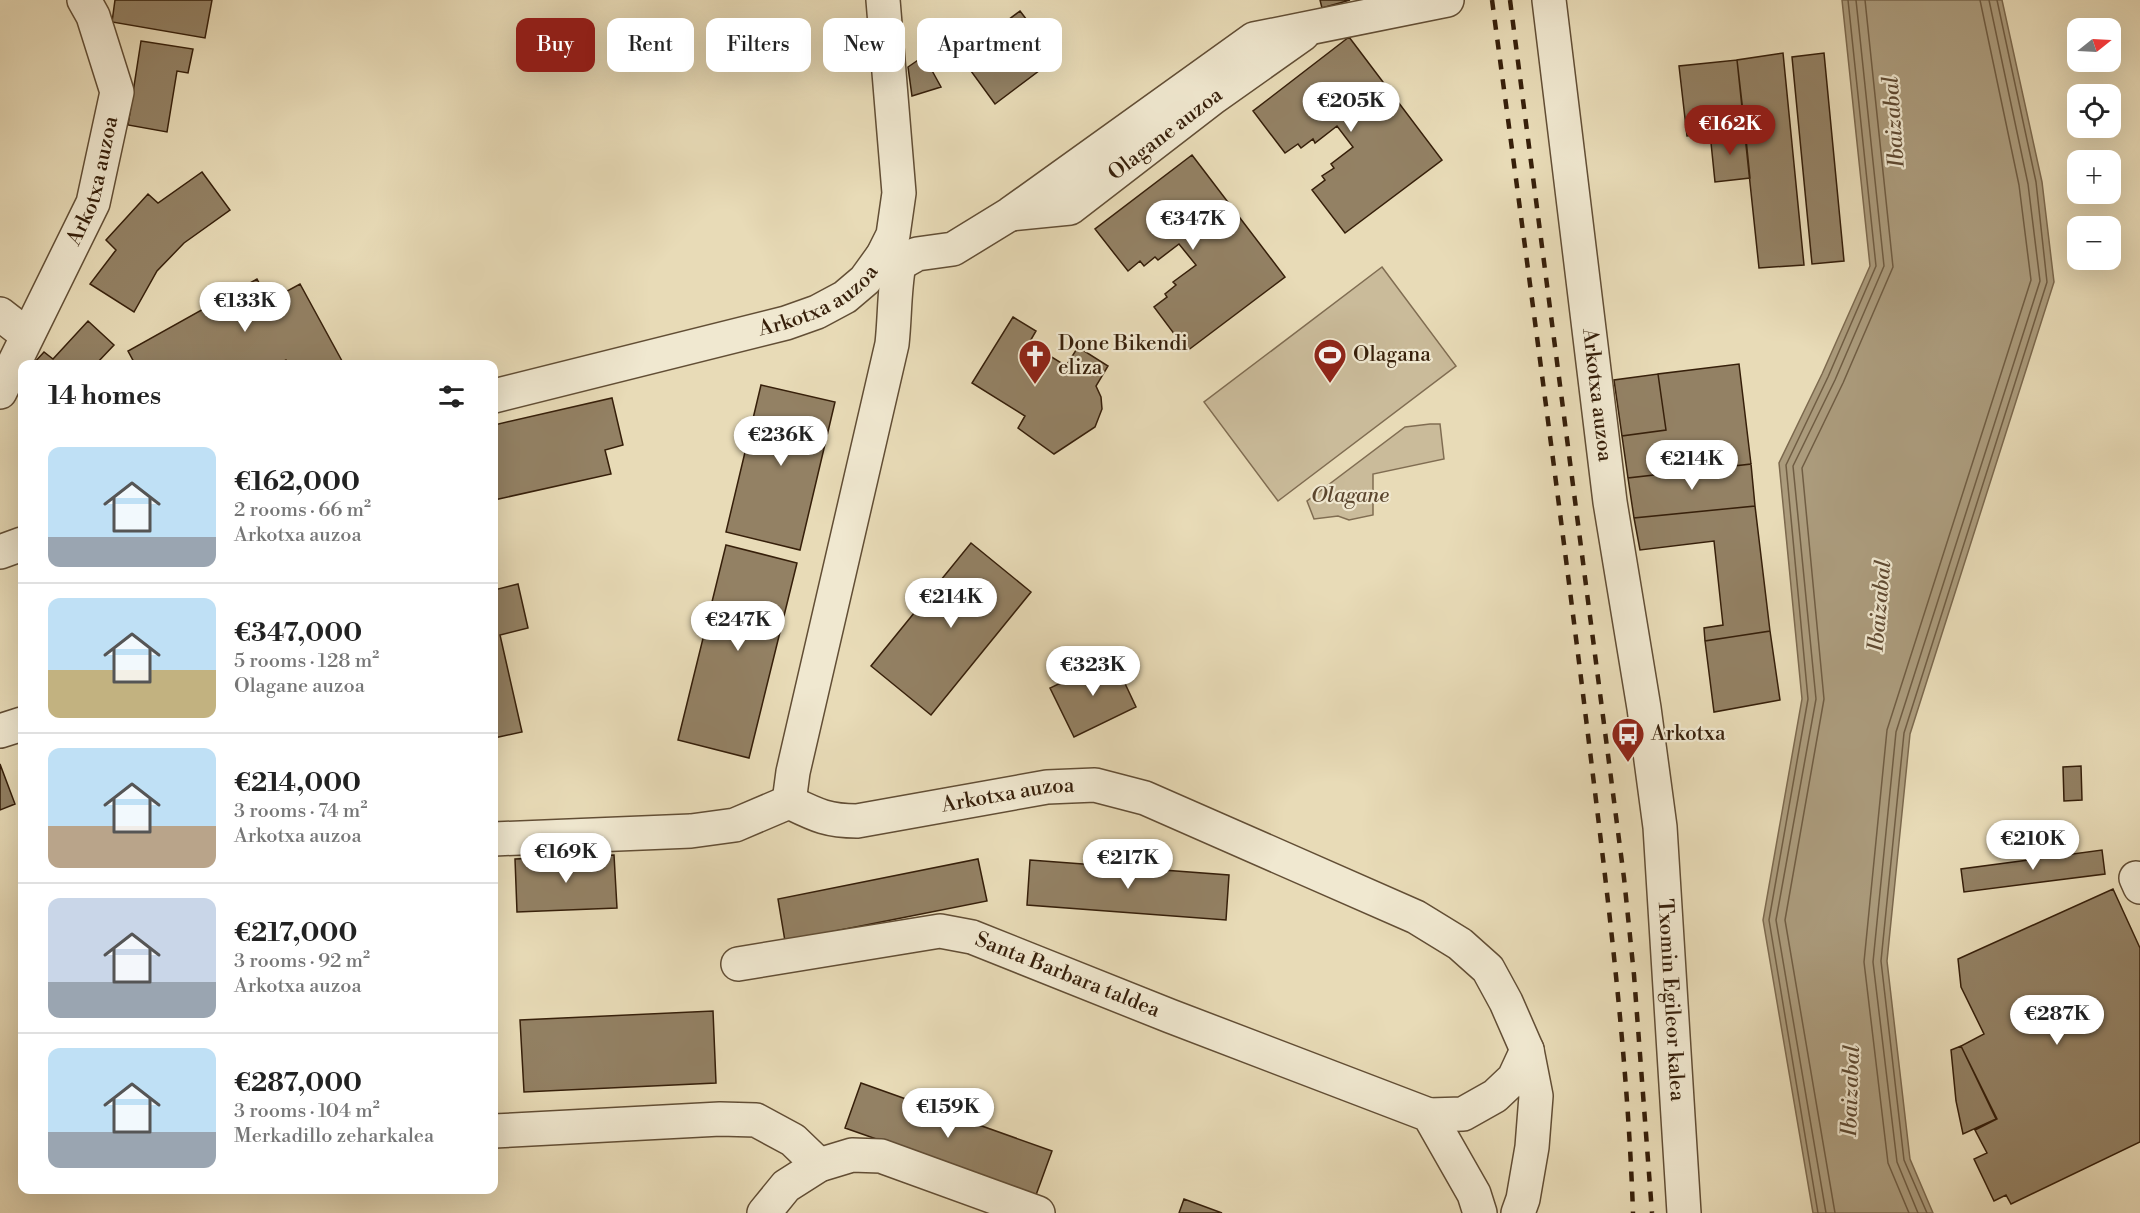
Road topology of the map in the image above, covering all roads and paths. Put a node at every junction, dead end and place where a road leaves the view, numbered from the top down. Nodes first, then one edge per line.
1 (883, 0) edge
2 (1447, 0) edge
3 (1549, 0) edge
4 (89, 8) edge
5 (891, 259) junction
6 (0, 314) edge
7 (27, 335) junction
8 (0, 392) edge
9 (498, 395) edge
10 (18, 545) edge
11 (0, 552) edge
12 (1655, 788) joint
13 (789, 802) junction
14 (498, 839) edge
15 (738, 964) dead end
16 (1527, 1050) junction
17 (1429, 1115) junction
18 (498, 1131) edge
19 (819, 1165) junction
20 (765, 1213) edge
21 (1038, 1213) edge
22 (1480, 1213) edge
23 (1518, 1213) edge
24 (1684, 1213) edge

1 - 5 street, Arkotxa auzoa
2 - 5 street, Arkotxa auzoa
3 - 12 street, Arkotxa auzoa
4 - 7 street, Arkotxa auzoa
5 - 9 street, Arkotxa auzoa
5 - 13 street
6 - 7 street
7 - 8 street, Arkotxa auzoa
10 - 11 street
12 - 24 street, Txomin Egileor kalea
13 - 14 street
13 - 16 street, Arkotxa auzoa
15 - 17 street, Santa Barbara taldea
16 - 17 street
16 - 23 street, Arkotxa auzoa
17 - 22 street
18 - 19 street
19 - 20 street
19 - 21 street

